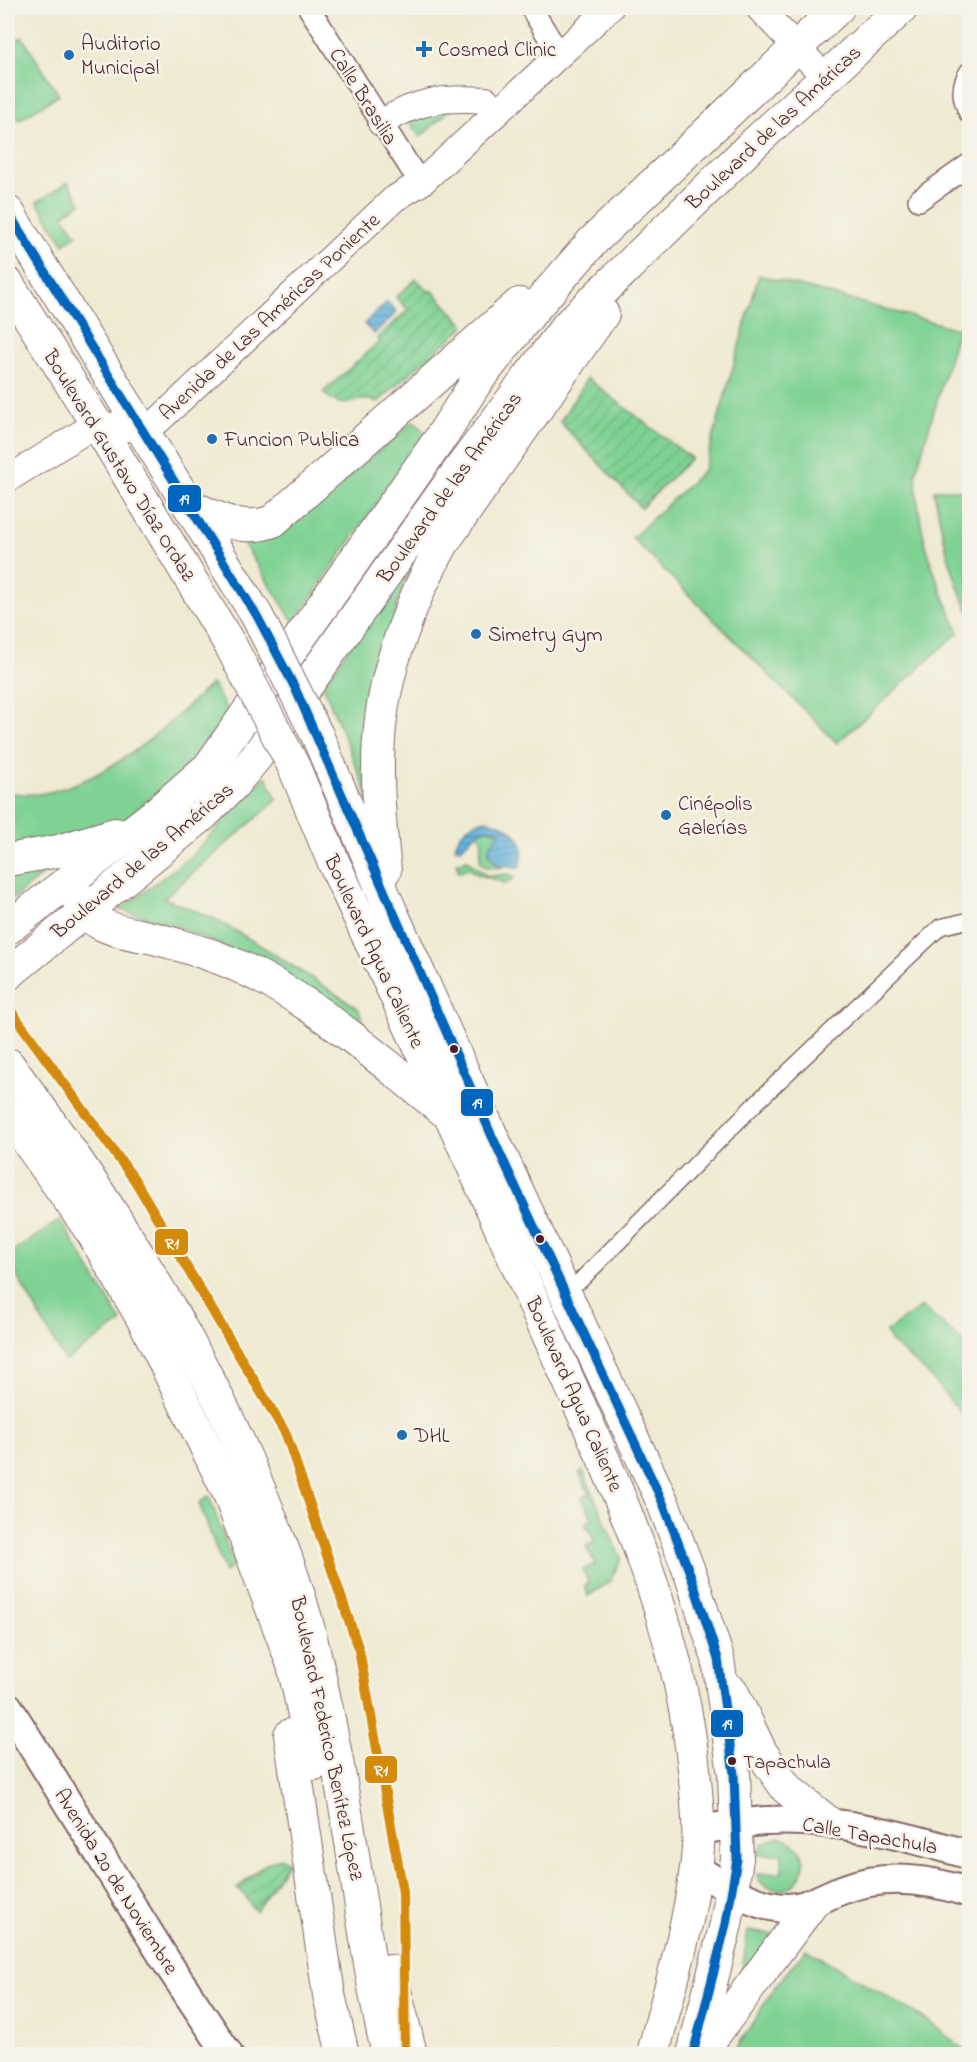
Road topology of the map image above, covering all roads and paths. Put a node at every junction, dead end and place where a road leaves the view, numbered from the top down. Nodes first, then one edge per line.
1 (309, 8) edge
2 (531, 8) edge
3 (587, 8) edge
4 (610, 8) edge
5 (759, 8) edge
6 (838, 8) edge
7 (902, 8) edge
8 (556, 47) junction
9 (796, 47) junction
10 (969, 73) edge
11 (826, 78) junction
12 (486, 100) junction
13 (969, 113) edge
14 (381, 123) junction
15 (969, 164) edge
16 (416, 176) junction
17 (919, 201) dead end
18 (8, 212) edge
19 (593, 241) junction
20 (8, 284) edge
21 (411, 400) junction
22 (451, 422) junction
23 (96, 424) junction
24 (143, 430) junction
25 (485, 459) junction
26 (8, 478) edge
27 (189, 505) junction
28 (317, 735) joint
29 (294, 767) joint
30 (138, 826) junction
31 (8, 860) edge
32 (82, 868) junction
33 (388, 904) junction
34 (84, 910) junction
35 (969, 920) edge
36 (8, 928) edge
37 (8, 974) edge
38 (8, 1064) edge
39 (8, 1114) edge
40 (450, 1116) junction
41 (580, 1281) dead end
42 (260, 1572) junction
43 (295, 1580) junction
44 (718, 1659) junction
45 (10, 1715) edge
46 (829, 1823) junction
47 (736, 1825) junction
48 (699, 1830) junction
49 (969, 1855) edge
50 (696, 1869) junction
51 (732, 1890) junction
52 (969, 1893) edge
53 (812, 1905) junction
54 (228, 2055) edge
55 (343, 2055) edge
56 (365, 2055) edge
57 (388, 2055) edge
58 (411, 2055) edge
59 (653, 2055) edge
60 (693, 2055) edge
61 (700, 2055) edge

1 - 14 street, Calle Brasilia
2 - 8 street
3 - 8 street, Avenida de Las Américas Poniente
4 - 8 street, Avenida de Las Américas Poniente
5 - 9 street
6 - 9 main road, Boulevard de las Américas
7 - 11 main road, Boulevard de las Américas
8 - 12 street, Avenida de Las Américas Poniente
8 - 16 street, Avenida de Las Américas Poniente
9 - 11 street
9 - 19 main road, Boulevard de las Américas
10 - 13 street
11 - 25 main road, Boulevard de las Américas
12 - 14 street
12 - 16 street, Avenida de Las Américas Poniente
14 - 16 street, Calle Brasilia
15 - 17 street
16 - 24 street, Avenida de Las Américas Poniente
18 - 24 main road, Boulevard Gustavo Díaz Ordaz
19 - 21 main road
19 - 22 main road, Boulevard de las Américas
20 - 23 main road, Boulevard Gustavo Díaz Ordaz
21 - 22 main road
21 - 27 main road
22 - 25 main road
22 - 30 main road, Boulevard de las Américas
23 - 24 street
23 - 26 street
23 - 29 main road, Boulevard Gustavo Díaz Ordaz, bridge
24 - 27 main road, Boulevard Gustavo Díaz Ordaz
25 - 33 main road
25 - 34 main road, Boulevard de las Américas
27 - 28 main road, Boulevard Gustavo Díaz Ordaz, bridge
28 - 33 main road, Boulevard Agua Caliente
29 - 40 main road, Boulevard Agua Caliente
30 - 31 main road
30 - 32 main road, Boulevard de las Américas
32 - 34 main road
32 - 36 main road, Boulevard de las Américas
33 - 44 main road, Boulevard Agua Caliente
34 - 37 main road, Boulevard de las Américas
34 - 40 main road
35 - 41 street
38 - 43 main road, Boulevard Federico Benítez López
39 - 42 main road, Boulevard Federico Benítez López
40 - 48 main road, Boulevard Agua Caliente
42 - 55 main road
42 - 56 main road, Boulevard Federico Benítez López
43 - 57 main road, Boulevard Federico Benítez López
43 - 58 main road
44 - 46 main road
44 - 47 main road, Boulevard Agua Caliente
45 - 54 main road, Avenida 20 de Noviembre
46 - 47 main road, Calle Tapachula
46 - 49 main road, Calle Tapachula
47 - 48 main road, Calle Tapachula
47 - 51 main road, Boulevard Agua Caliente
48 - 50 main road, Boulevard Agua Caliente
50 - 51 main road, Calle Tapachula
50 - 59 main road, Boulevard Agua Caliente
51 - 53 main road, Calle Tapachula
51 - 60 main road, Boulevard Agua Caliente
52 - 53 main road, Calle Tapachula
53 - 61 main road

